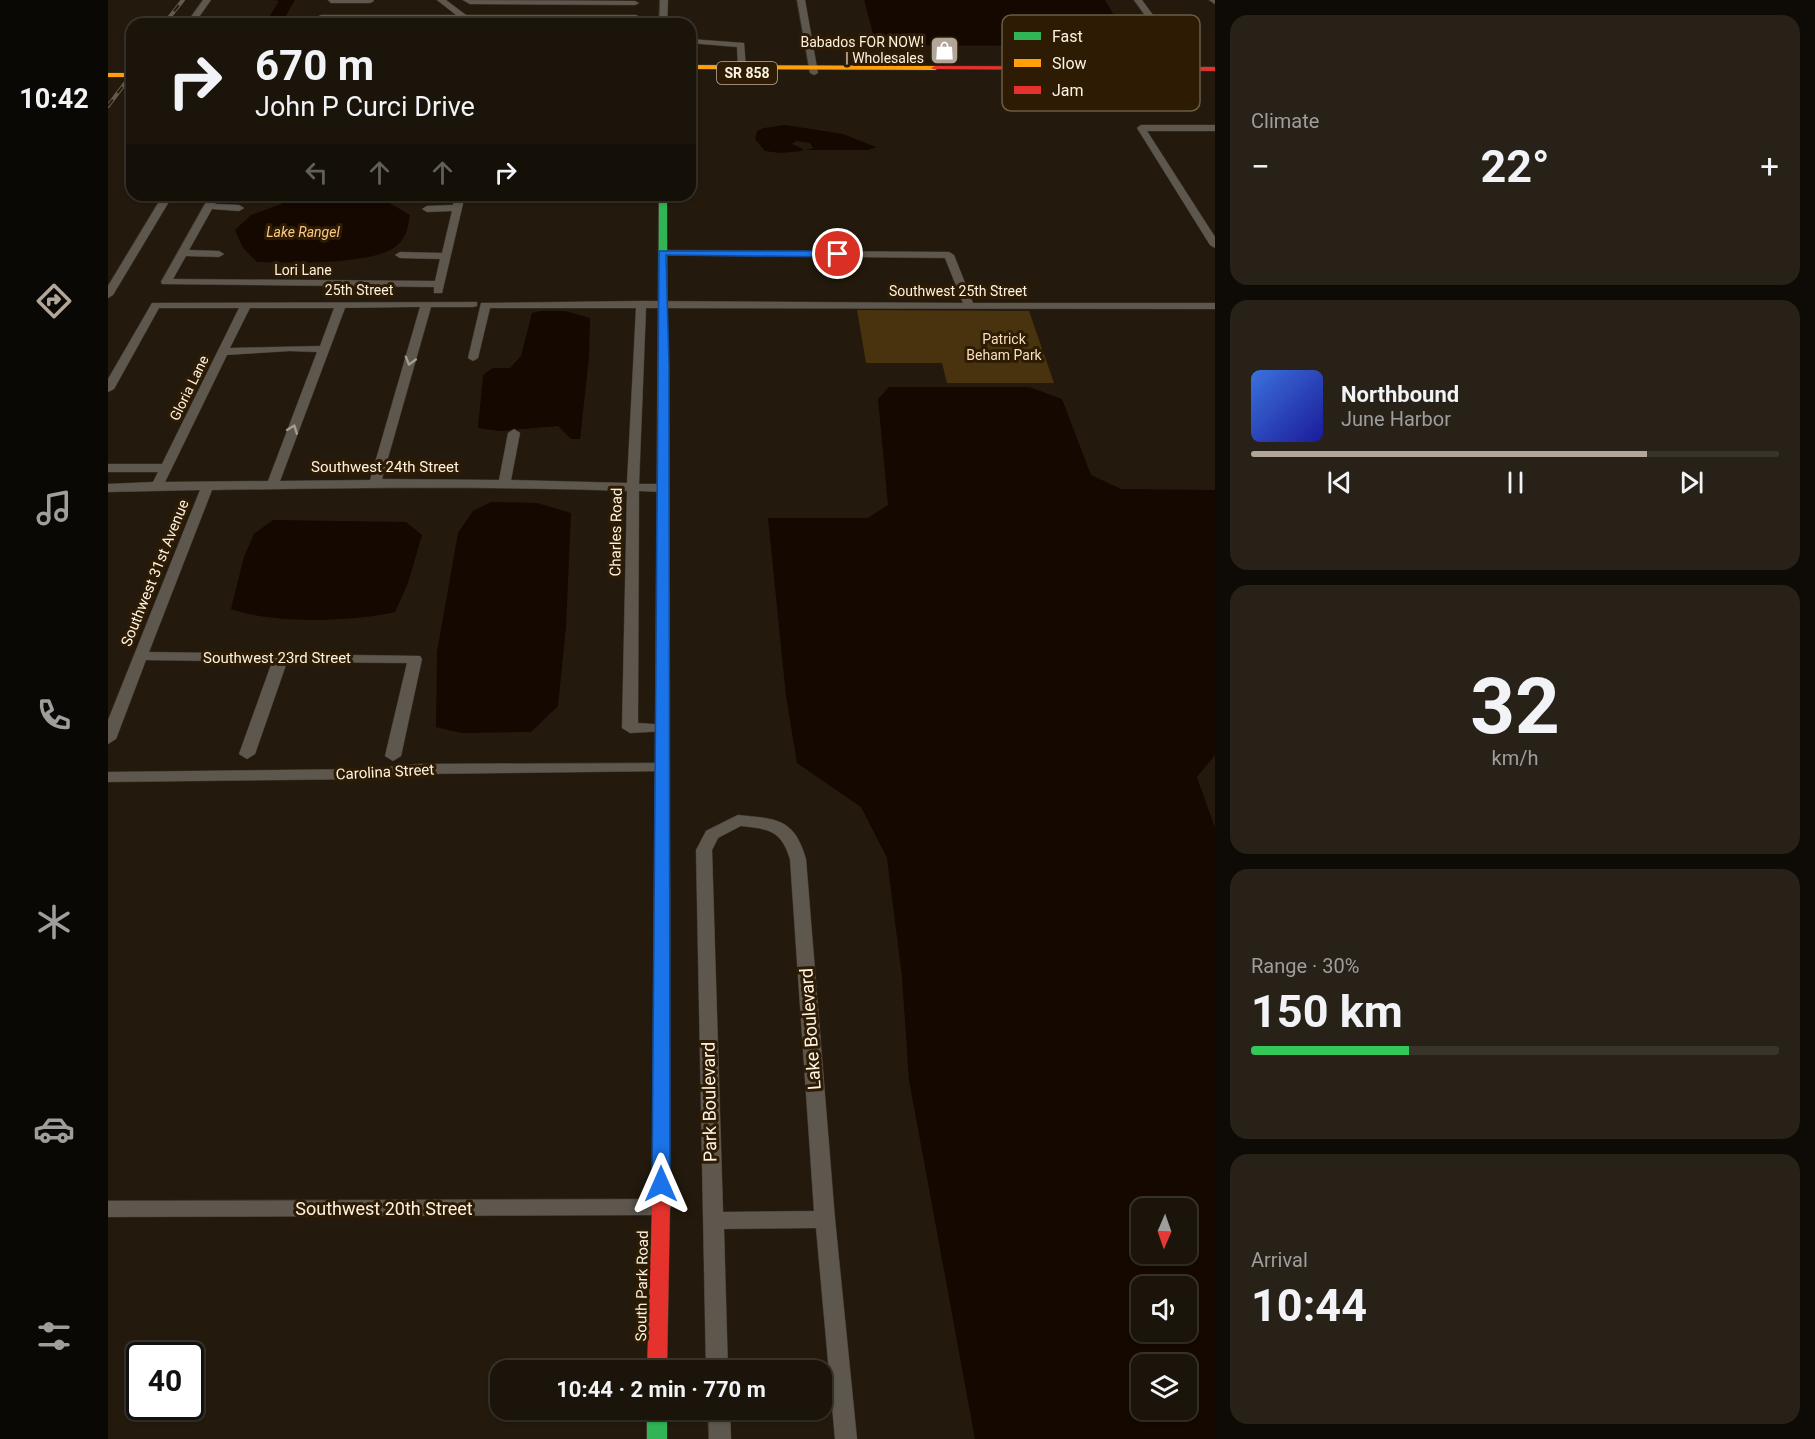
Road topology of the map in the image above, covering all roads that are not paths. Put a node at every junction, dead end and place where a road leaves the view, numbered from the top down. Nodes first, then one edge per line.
1 (207, 0) edge
2 (331, 0) edge
3 (441, 0) edge
4 (467, 0) edge
5 (663, 0) edge
6 (793, 0) edge
7 (801, 0) edge
8 (1138, 0) edge
9 (370, 1) edge
10 (635, 2) edge
11 (1149, 15) edge
12 (461, 16) junction
13 (194, 18) edge
14 (320, 18) edge
15 (390, 18) edge
16 (466, 18) edge
17 (531, 18) edge
18 (635, 18) edge
19 (663, 18) edge
20 (798, 36) dead end
21 (696, 41) edge
22 (809, 47) junction
23 (108, 63) edge
24 (126, 63) edge
25 (805, 64) junction
26 (696, 67) edge
27 (742, 68) junction
28 (1002, 70) edge
29 (994, 71) junction
30 (1002, 71) edge
31 (696, 73) edge
32 (1200, 74) edge
33 (1215, 74) edge
34 (108, 75) edge
35 (126, 75) edge
36 (1215, 128) edge
37 (164, 201) edge
38 (212, 201) edge
39 (459, 201) edge
40 (663, 201) edge
41 (209, 206) junction
42 (239, 208) dead end
43 (457, 208) junction
44 (427, 209) dead end
45 (1213, 239) edge
46 (183, 253) junction
47 (662, 253) junction
48 (219, 254) dead end
49 (400, 255) dead end
50 (445, 256) junction
51 (268, 271) dead end
52 (262, 283) junction
53 (439, 284) junction
54 (108, 295) edge
55 (431, 303) junction
56 (473, 304) dead end
57 (641, 304) junction
58 (663, 304) junction
59 (246, 305) junction
60 (340, 306) junction
61 (1215, 306) edge
62 (970, 307) junction
63 (324, 348) junction
64 (223, 352) junction
65 (473, 358) dead end
66 (108, 389) edge
67 (514, 433) dead end
68 (108, 468) edge
69 (166, 468) junction
70 (375, 483) junction
71 (158, 484) junction
72 (273, 484) junction
73 (504, 485) junction
74 (207, 487) junction
75 (633, 487) junction
76 (108, 488) edge
77 (662, 488) junction
78 (139, 656) junction
79 (281, 658) junction
80 (662, 728) junction
81 (108, 739) edge
82 (247, 754) dead end
83 (393, 756) dead end
84 (661, 768) junction
85 (108, 777) edge
86 (792, 839) joint
87 (661, 1207) junction
88 (108, 1209) edge
89 (825, 1219) junction
90 (712, 1221) junction
91 (657, 1360) edge
92 (717, 1360) edge
93 (657, 1420) edge
94 (719, 1420) edge
95 (657, 1439) edge
96 (720, 1439) edge
97 (846, 1439) edge

1 - 13 street
2 - 9 street
2 - 14 street
3 - 12 street
4 - 10 street
5 - 19 street
6 - 20 street
7 - 22 street
8 - 11 street
10 - 18 street
12 - 15 street
12 - 16 street
12 - 17 street
21 - 27 street
22 - 25 street
22 - 25 street
23 - 24 street
25 - 27 street, SR 858
25 - 29 street, SR 858
25 - 29 street, SR 858
25 - 31 street, SR 858
26 - 27 street, SR 858
28 - 29 street
29 - 30 street, SR 858
32 - 33 street, SR 858
34 - 35 street
36 - 45 street
37 - 54 street
38 - 41 street
39 - 43 street
40 - 47 street, South Park Road
41 - 42 street
41 - 46 street
43 - 44 street
43 - 50 street
46 - 48 street
46 - 52 street, Lori Lane
47 - 58 street, South Park Road
47 - 62 street
49 - 50 street
50 - 53 street
51 - 52 street
52 - 53 street, Lori Lane
53 - 55 street
55 - 56 street, 25th Street
55 - 60 street, 25th Street
55 -> 70 street
57 - 58 street, Southwest 25th Street
57 - 65 street, Southwest 25th Street
57 - 75 street, Charles Road
58 - 62 street, Southwest 25th Street
58 - 77 street, South Park Road
59 - 60 street, 25th Street
59 - 64 street, Gloria Lane
59 - 66 street, 25th Street
60 - 63 street
61 - 62 street, Southwest 25th Street
63 - 64 street
72 -> 63 street
64 - 69 street, Gloria Lane
67 - 73 street
68 - 69 street
69 - 71 street, Gloria Lane
70 - 72 street, Southwest 24th Street
70 - 73 street, Southwest 24th Street
71 - 74 street, Southwest 24th Street
71 - 76 street, Southwest 24th Street
72 - 74 street, Southwest 24th Street
73 - 75 street, Southwest 24th Street
74 - 78 street, Southwest 31st Avenue
75 - 77 street, Southwest 24th Street
75 - 80 street, Charles Road
77 - 80 street, South Park Road
78 - 79 street, Southwest 23rd Street
78 - 81 street, Southwest 31st Avenue
79 - 82 street
79 - 83 street, Southwest 23rd Street
80 - 84 street, South Park Road
84 - 85 street, Carolina Street
84 - 87 street, South Park Road
86 - 89 street, Lake Boulevard
86 - 90 street, Park Boulevard
87 - 88 street, Southwest 20th Street
87 - 91 street, South Park Road
89 - 90 street
89 - 97 street, Lake Boulevard
90 - 92 street, Park Boulevard
93 - 95 street
94 - 96 street

